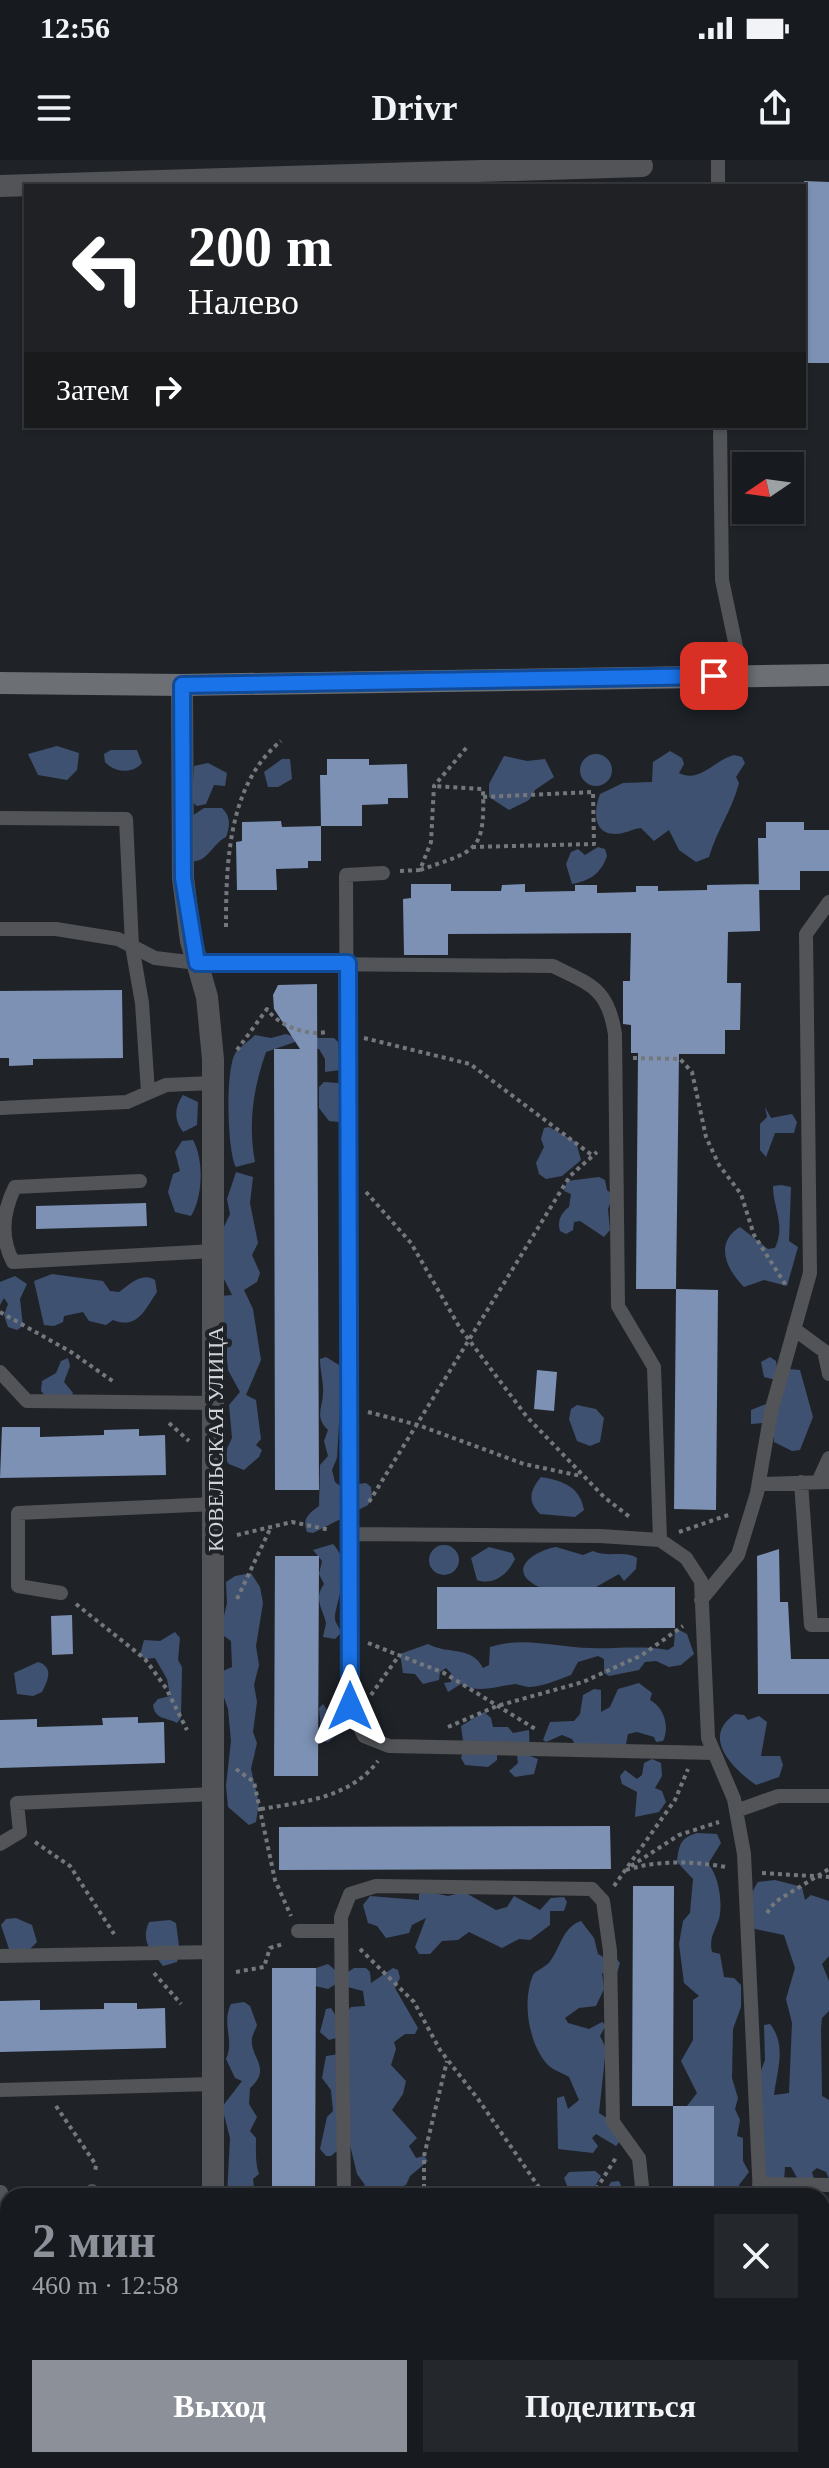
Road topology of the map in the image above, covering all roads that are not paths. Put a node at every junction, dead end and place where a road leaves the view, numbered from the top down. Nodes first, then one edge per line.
1 (718, 160) edge
2 (435, 165) edge
3 (642, 166) dead end
4 (41, 184) edge
5 (718, 184) edge
6 (24, 185) edge
7 (0, 186) edge
8 (720, 428) edge
9 (742, 675) junction
10 (829, 675) edge
11 (0, 683) edge
12 (182, 685) junction
13 (0, 818) edge
14 (383, 873) road end
15 (829, 902) edge
16 (0, 929) edge
17 (132, 946) junction
18 (197, 963) junction
19 (348, 963) junction
20 (213, 1083) junction
21 (148, 1092) junction
22 (0, 1108) edge
23 (140, 1181) dead end
24 (5, 1196) edge
25 (214, 1251) junction
26 (794, 1329) junction
27 (0, 1372) edge
28 (829, 1374) edge
29 (215, 1403) junction
30 (829, 1458) edge
31 (801, 1482) junction
32 (823, 1482) edge
33 (758, 1488) junction
34 (215, 1504) junction
35 (349, 1534) junction
36 (660, 1540) junction
37 (61, 1593) road end
38 (701, 1600) junction
39 (829, 1625) edge
40 (714, 1753) junction
41 (214, 1794) junction
42 (829, 1796) edge
43 (736, 1811) junction
44 (0, 1844) edge
45 (298, 1931) road end
46 (341, 1931) junction
47 (214, 1952) junction
48 (0, 1956) edge
49 (213, 2084) junction
50 (0, 2090) edge
51 (829, 2185) edge
52 (213, 2188) edge
53 (344, 2188) edge
54 (642, 2188) edge
55 (760, 2188) edge
56 (788, 2188) edge

1 - 5 lane
2 - 3 street
2 - 4 street
6 - 7 street
8 - 9 lane
9 - 10 main road
9 - 12 main road
11 - 12 main road
12 - 18 street, КОВЕЛЬСКАЯ УЛИЦА
13 - 17 lane
14 - 19 lane
15 - 26 lane
16 - 17 lane
17 - 18 lane
17 - 21 lane
18 - 19 lane
18 - 20 street, КОВЕЛЬСКАЯ УЛИЦА
19 - 35 lane
19 - 36 lane
20 - 21 lane
20 - 25 street, КОВЕЛЬСКАЯ УЛИЦА
21 - 22 lane
23 - 24 lane
24 - 25 lane
25 - 29 street, КОВЕЛЬСКАЯ УЛИЦА
26 - 28 lane
26 - 33 lane
27 - 29 lane
29 - 34 street, КОВЕЛЬСКАЯ УЛИЦА
30 - 32 lane
31 - 32 lane
31 - 33 lane
31 - 39 lane
33 - 38 lane
34 - 37 lane
34 - 41 street, КОВЕЛЬСКАЯ УЛИЦА
35 - 36 lane
35 - 40 lane
36 - 38 lane
38 - 40 lane
40 - 43 lane
41 - 44 lane
41 - 47 street, КОВЕЛЬСКАЯ УЛИЦА
42 - 43 lane
43 - 55 lane
45 - 46 lane
46 - 53 lane
46 - 54 lane
47 - 48 lane
47 - 49 street, КОВЕЛЬСКАЯ УЛИЦА
49 - 50 lane
49 - 52 street, КОВЕЛЬСКАЯ УЛИЦА
51 - 56 lane

